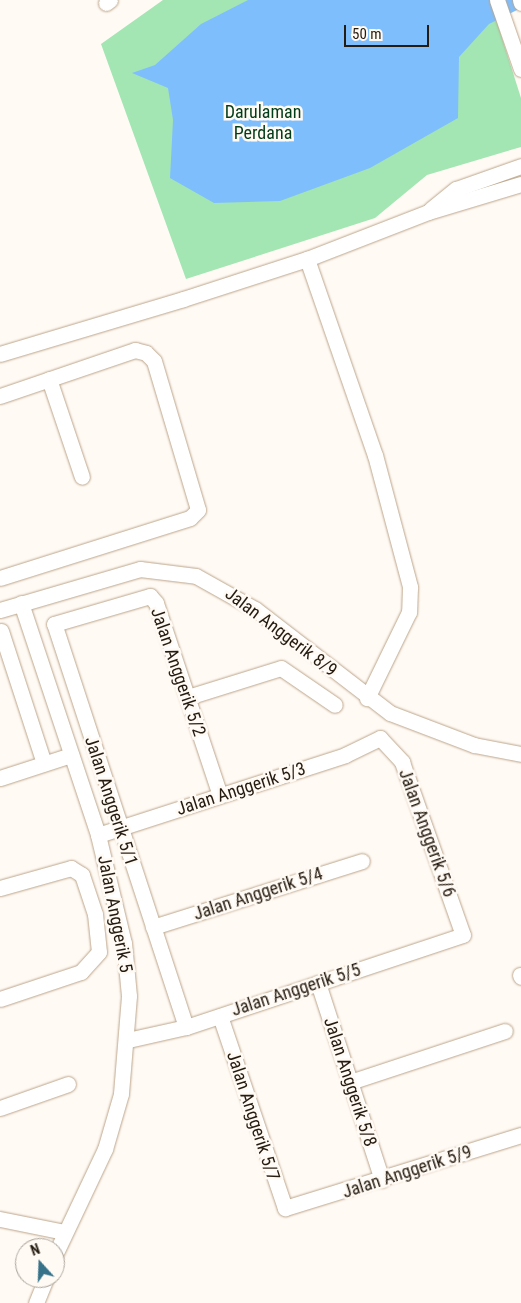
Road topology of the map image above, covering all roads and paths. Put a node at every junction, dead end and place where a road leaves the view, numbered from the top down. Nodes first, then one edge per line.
1 (497, 0) edge
2 (521, 69) edge
3 (521, 166) edge
4 (521, 184) edge
5 (428, 212) junction
6 (307, 258) junction
7 (0, 354) edge
8 (49, 379) junction
9 (0, 396) edge
10 (82, 477) dead end
11 (0, 578) edge
12 (22, 603) junction
13 (102, 607) joint
14 (0, 610) edge
15 (1, 631) edge
16 (188, 697) junction
17 (367, 698) junction
18 (335, 705) dead end
19 (380, 738) joint
20 (71, 754) junction
21 (521, 754) edge
22 (44, 763) junction
23 (0, 778) edge
24 (220, 795) junction
25 (120, 828) junction
26 (98, 835) junction
27 (362, 861) dead end
28 (0, 888) edge
29 (153, 927) junction
30 (463, 935) joint
31 (318, 983) junction
32 (0, 999) edge
33 (220, 1016) junction
34 (186, 1027) junction
35 (505, 1031) dead end
36 (128, 1040) junction
37 (350, 1082) junction
38 (68, 1084) dead end
39 (0, 1108) edge
40 (521, 1135) edge
41 (382, 1180) junction
42 (293, 1209) joint
43 (0, 1219) edge
44 (64, 1232) junction
45 (62, 1238) edge
46 (42, 1288) edge
47 (36, 1303) edge

1 - 2 street
3 - 5 street
4 - 5 street
5 - 6 street
6 - 7 street
6 - 17 street
8 - 9 street
8 - 10 street
8 - 11 street
12 - 14 street, Jalan Anggerik 8/9
12 - 17 street, Jalan Anggerik 8/9
12 - 20 street, Jalan Anggerik 5
13 - 16 street, Jalan Anggerik 5/2
13 - 25 street, Jalan Anggerik 5/1
15 - 22 street
16 - 18 street
16 - 24 street, Jalan Anggerik 5/2
17 - 21 street, Jalan Anggerik 8/9
19 - 24 street, Jalan Anggerik 5/3
19 - 30 street, Jalan Anggerik 5/6
20 - 22 street
20 - 26 street, Jalan Anggerik 5
22 - 23 street
24 - 25 street, Jalan Anggerik 5/3
25 - 26 street, Jalan Anggerik 5/3
25 - 29 street, Jalan Anggerik 5/1
26 - 36 street, Jalan Anggerik 5
27 - 29 street, Jalan Anggerik 5/4
28 - 32 street
29 - 34 street, Jalan Anggerik 5/1
30 - 31 street, Jalan Anggerik 5/5
31 - 33 street, Jalan Anggerik 5/5
31 - 37 street, Jalan Anggerik 5/8
33 - 34 street, Jalan Anggerik 5/5
33 - 42 street, Jalan Anggerik 5/7
34 - 36 street, Jalan Anggerik 5/5
35 - 37 street
36 - 44 street, Jalan Anggerik 5
37 - 41 street, Jalan Anggerik 5/8
38 - 39 street
40 - 41 street, Jalan Anggerik 5/9
41 - 42 street, Jalan Anggerik 5/9
43 - 44 street
44 - 45 street, Jalan Anggerik 5
46 - 47 street

